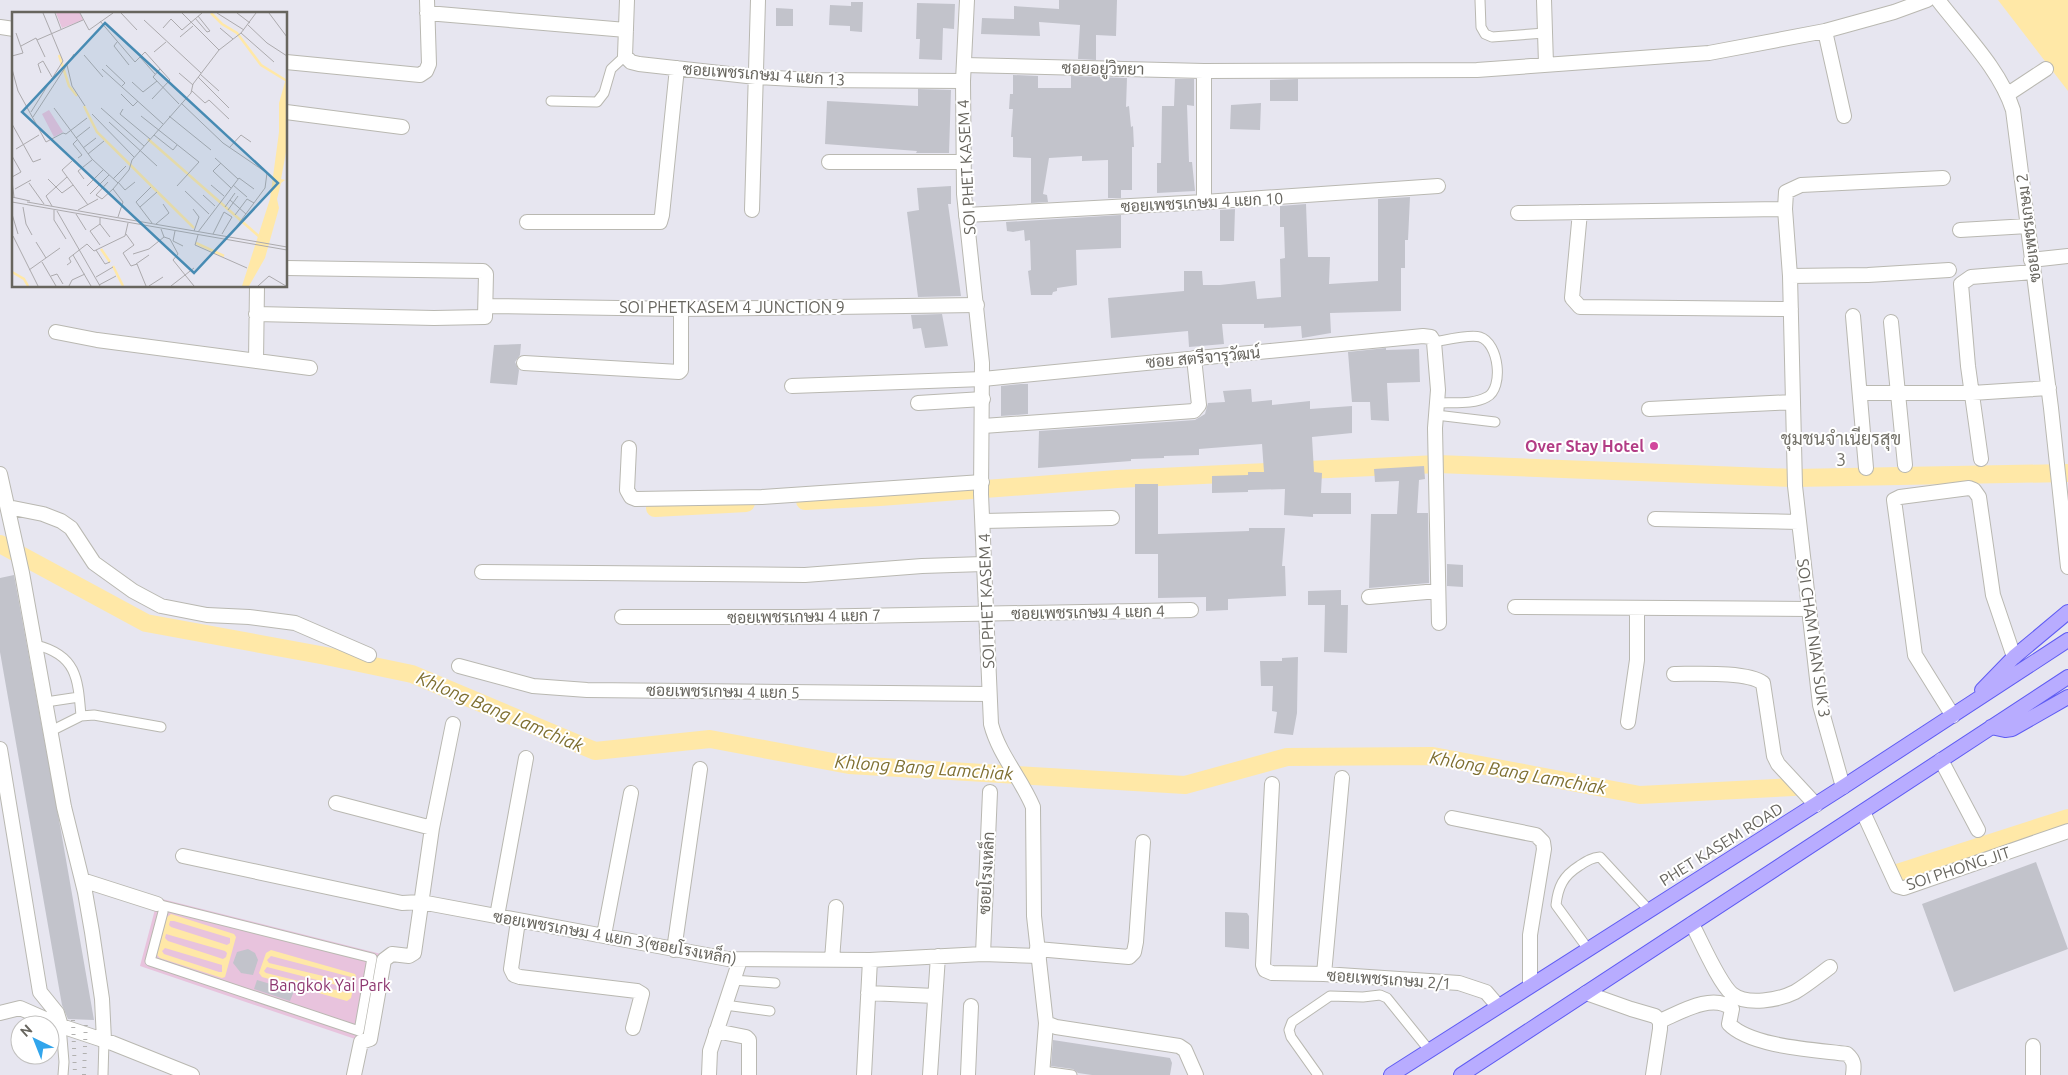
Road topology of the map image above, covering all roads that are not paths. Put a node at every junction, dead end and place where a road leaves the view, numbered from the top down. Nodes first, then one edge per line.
1 (628, 0) edge
2 (758, 0) edge
3 (968, 0) edge
4 (1480, 0) edge
5 (1544, 0) edge
6 (1927, 0) edge
7 (1938, 0) edge
8 (427, 7) edge
9 (626, 30) junction
10 (1825, 31) junction
11 (1545, 33) junction
12 (625, 56) junction
13 (288, 62) edge
14 (1546, 64) junction
15 (964, 65) junction
16 (677, 68) junction
17 (2046, 69) dead end
18 (1204, 71) junction
19 (756, 76) junction
20 (963, 81) junction
21 (2008, 94) junction
22 (551, 101) dead end
23 (288, 112) edge
24 (1844, 116) dead end
25 (402, 127) dead end
26 (829, 162) dead end
27 (964, 162) junction
28 (1943, 178) dead end
29 (1438, 186) dead end
30 (1204, 202) junction
31 (1785, 209) junction
32 (752, 210) dead end
33 (1580, 212) junction
34 (1518, 213) dead end
35 (966, 215) junction
36 (528, 222) dead end
37 (2028, 226) junction
38 (1960, 230) dead end
39 (2068, 256) edge
40 (2032, 266) junction
41 (288, 268) edge
42 (1949, 270) dead end
43 (1790, 276) junction
44 (257, 288) edge
45 (977, 305) junction
46 (487, 306) junction
47 (681, 309) junction
48 (1791, 309) junction
49 (256, 314) junction
50 (1853, 316) dead end
51 (1891, 322) dead end
52 (56, 332) dead end
53 (1429, 339) junction
54 (1194, 358) junction
55 (256, 361) junction
56 (524, 363) dead end
57 (310, 368) dead end
58 (982, 379) junction
59 (792, 386) dead end
60 (2049, 388) junction
61 (1860, 393) junction
62 (1972, 393) junction
63 (1897, 394) junction
64 (983, 399) junction
65 (1794, 402) junction
66 (918, 403) dead end
67 (1437, 409) junction
68 (1649, 409) dead end
69 (1495, 422) dead end
70 (982, 426) junction
71 (629, 448) dead end
72 (1981, 460) dead end
73 (1905, 465) dead end
74 (1866, 468) dead end
75 (0, 474) edge
76 (982, 487) junction
77 (8, 507) junction
78 (1112, 518) dead end
79 (1655, 519) dead end
80 (982, 520) junction
81 (1799, 522) junction
82 (984, 564) junction
83 (2068, 567) edge
84 (482, 572) dead end
85 (1438, 591) junction
86 (1369, 597) dead end
87 (1515, 607) dead end
88 (1637, 608) junction
89 (1810, 609) junction
90 (1191, 610) dead end
91 (2068, 612) edge
92 (986, 614) junction
93 (622, 617) dead end
94 (1439, 622) dead end
95 (2068, 640) edge
96 (36, 645) junction
97 (368, 655) dead end
98 (2014, 657) junction
99 (459, 666) dead end
100 (1674, 674) dead end
101 (2068, 677) edge
102 (990, 694) junction
103 (2068, 697) edge
104 (79, 698) junction
105 (46, 702) junction
106 (1957, 713) junction
107 (81, 716) junction
108 (1628, 722) dead end
109 (453, 724) dead end
110 (161, 727) dead end
111 (1991, 727) junction
112 (51, 731) junction
113 (0, 749) edge
114 (526, 758) dead end
115 (1941, 760) junction
116 (700, 769) dead end
117 (1342, 778) dead end
118 (1272, 784) dead end
119 (1843, 787) junction
120 (990, 792) dead end
121 (631, 793) dead end
122 (336, 803) dead end
123 (1816, 804) junction
124 (1862, 812) junction
125 (1452, 818) dead end
126 (432, 828) junction
127 (1978, 830) dead end
128 (2068, 831) edge
129 (1143, 842) dead end
130 (183, 856) dead end
131 (82, 880) junction
132 (421, 902) junction
133 (836, 907) dead end
134 (160, 908) junction
135 (1649, 910) junction
136 (498, 916) junction
137 (518, 921) junction
138 (1692, 924) junction
139 (604, 935) junction
140 (1588, 949) junction
141 (674, 950) junction
142 (1038, 952) junction
143 (983, 954) junction
144 (938, 956) junction
145 (740, 960) junction
146 (832, 960) junction
147 (870, 960) junction
148 (1830, 967) dead end
149 (1324, 974) junction
150 (733, 980) junction
151 (775, 983) dead end
152 (1530, 985) junction
153 (868, 993) junction
154 (1586, 993) junction
155 (934, 996) junction
156 (725, 1005) junction
157 (972, 1006) dead end
158 (1498, 1006) junction
159 (770, 1011) dead end
160 (0, 1013) edge
161 (1660, 1021) junction
162 (1046, 1023) junction
163 (61, 1026) junction
164 (633, 1028) dead end
165 (716, 1031) junction
166 (104, 1040) junction
167 (2033, 1046) dead end
168 (1429, 1050) junction
169 (1043, 1073) edge
170 (63, 1075) edge
171 (103, 1075) edge
172 (192, 1075) edge
173 (354, 1075) edge
174 (709, 1075) edge
175 (749, 1075) edge
176 (864, 1075) edge
177 (930, 1075) edge
178 (968, 1075) edge
179 (1072, 1075) edge
180 (1196, 1075) edge
181 (1318, 1075) edge
182 (1390, 1075) edge
183 (1461, 1075) edge
184 (1653, 1075) edge
185 (1853, 1075) edge
186 (2033, 1075) edge

1 - 9 street
2 - 19 street
3 - 15 street, SOI PHET KASEM 4
4 - 11 lane
5 - 11 street
6 - 10 street, ซอยอยู่วิทยา
7 - 21 street, ซอยเพชรเกษม 2
8 - 9 street
8 - 13 street
9 - 12 street
10 - 14 street, ซอยอยู่วิทยา
10 - 24 street
11 - 14 street
12 - 16 street, ซอยเพชรเกษม 4 แยก 13
12 - 22 lane
14 - 18 street, ซอยอยู่วิทยา
15 - 18 street, ซอยอยู่วิทยา
15 - 20 street, SOI PHET KASEM 4
16 - 19 street, ซอยเพชรเกษม 4 แยก 13
16 - 36 street
17 - 21 street
18 - 30 street
19 - 20 street, ซอยเพชรเกษม 4 แยก 13
19 - 32 street
20 - 27 street, SOI PHET KASEM 4
21 - 37 street, ซอยเพชรเกษม 2
23 - 25 street
26 - 27 street
27 - 35 street, SOI PHET KASEM 4
28 - 31 street
29 - 30 street, ซอยเพชรเกษม 4 แยก 10
30 - 35 street, ซอยเพชรเกษม 4 แยก 10
31 - 33 street
31 - 43 street, SOI CHAM NIAN SUK 3
33 - 34 street
33 - 48 street
35 - 45 street, SOI PHET KASEM 4
37 - 38 street
37 - 40 street, ซอยเพชรเกษม 2
39 - 40 street
40 - 60 street, ซอยเพชรเกษม 2
40 - 62 street
41 - 46 street
42 - 43 street
43 - 48 street, SOI CHAM NIAN SUK 3
44 - 49 street
45 - 47 street, SOI PHETKASEM 4 JUNCTION 9
45 - 58 street, SOI PHET KASEM 4
46 - 47 street, SOI PHETKASEM 4 JUNCTION 9
46 - 49 street
47 - 56 street
48 - 65 street, SOI CHAM NIAN SUK 3
49 - 55 street
50 - 61 street
51 - 63 street
52 - 55 street
53 - 54 street, ซอย สตรีจารุวัฒน์
53 - 67 street
53 - 67 lane
54 - 58 street, ซอย สตรีจารุวัฒน์
54 - 70 street
55 - 57 street
58 - 59 street, ซอย สตรีจารุวัฒน์
58 - 64 street, SOI PHET KASEM 4
60 - 62 street
60 - 83 street, ซอยเพชรเกษม 2
61 - 63 street
61 - 74 street
62 - 63 street
62 - 72 street
63 - 73 street
64 - 66 street
64 - 70 street, SOI PHET KASEM 4
65 - 68 street
65 - 81 street, SOI CHAM NIAN SUK 3
67 - 69 lane
67 - 85 street
70 - 76 street, SOI PHET KASEM 4
71 - 76 street
75 - 77 street
76 - 80 street, SOI PHET KASEM 4
77 - 96 street
77 - 97 street
78 - 80 street
79 - 81 street
80 - 82 street, SOI PHET KASEM 4
81 - 89 street, SOI CHAM NIAN SUK 3
82 - 84 street
82 - 92 street, SOI PHET KASEM 4
85 - 86 street
85 - 94 street
87 - 88 street
88 - 89 street
88 - 108 street
89 - 119 street, SOI CHAM NIAN SUK 3
90 - 92 street, ซอยเพชรเกษม 4 แยก 4
91 - 98 main road
92 - 93 street, ซอยเพชรเกษม 4 แยก 7
92 - 102 street, SOI PHET KASEM 4
95 - 106 main road, PHET KASEM ROAD
96 - 104 lane
96 - 105 street
98 - 106 main road
98 - 106 street
99 - 102 street, ซอยเพชรเกษม 4 แยก 5
100 - 123 street
101 - 111 main road
102 - 142 street, SOI PHET KASEM 4
103 - 111 main road
104 - 105 lane
104 - 107 lane
105 - 112 street
106 - 119 main road, PHET KASEM ROAD
107 - 110 lane
107 - 112 lane
109 - 126 street
111 - 115 main road
112 - 131 street
113 - 163 street
114 - 136 street
115 - 124 main road
115 - 127 street
116 - 141 street
117 - 149 street
118 - 149 street, ซอยเพชรเกษม 2/1
119 - 123 main road, PHET KASEM ROAD
120 - 143 street, ซอยโรงเหล็ก
121 - 139 street
122 - 126 street
123 - 135 main road, PHET KASEM ROAD
124 - 128 street, SOI PHONG JIT
124 - 138 main road
125 - 152 street
126 - 132 street
129 - 142 street, ซอยเพชรเกษม 4 แยก 3(ซอยโรงเหล็ก)
130 - 132 street, ซอยเพชรเกษม 4 แยก 3(ซอยโรงเหล็ก)
131 - 134 street
131 - 166 street
132 - 136 street, ซอยเพชรเกษม 4 แยก 3(ซอยโรงเหล็ก)
132 - 173 street
133 - 146 street
134 - 134 lane
135 - 140 main road, PHET KASEM ROAD
135 - 140 lane
136 - 137 street, ซอยเพชรเกษม 4 แยก 3(ซอยโรงเหล็ก)
137 - 139 street, ซอยเพชรเกษม 4 แยก 3(ซอยโรงเหล็ก)
137 - 164 street
138 - 148 street
138 - 154 main road
139 - 141 street, ซอยเพชรเกษม 4 แยก 3(ซอยโรงเหล็ก)
140 - 152 main road, PHET KASEM ROAD
141 - 145 street, ซอยเพชรเกษม 4 แยก 3(ซอยโรงเหล็ก)
142 - 143 street, ซอยเพชรเกษม 4 แยก 3(ซอยโรงเหล็ก)
142 - 162 street, SOI PHET KASEM 4
143 - 144 street, ซอยเพชรเกษม 4 แยก 3(ซอยโรงเหล็ก)
144 - 147 street, ซอยเพชรเกษม 4 แยก 3(ซอยโรงเหล็ก)
144 - 155 street
145 - 146 street, ซอยเพชรเกษม 4 แยก 3(ซอยโรงเหล็ก)
145 - 150 street
146 - 147 street, ซอยเพชรเกษม 4 แยก 3(ซอยโรงเหล็ก)
147 - 153 street
149 - 158 street, ซอยเพชรเกษม 2/1
150 - 151 lane
150 - 156 street
152 - 158 main road, PHET KASEM ROAD
153 - 155 street
153 - 176 street
154 - 161 street
154 - 183 main road
155 - 177 street
156 - 159 lane
156 - 165 street
157 - 178 street
158 - 168 main road, PHET KASEM ROAD
160 - 163 street
161 - 184 street
161 - 185 street
162 - 169 street, SOI PHET KASEM 4
162 - 180 street
163 - 166 street
163 - 170 lane
165 - 174 street
165 - 175 street
166 - 171 lane
166 - 172 street
167 - 186 street
168 - 181 lane
168 - 182 main road, PHET KASEM ROAD
169 - 179 lane

